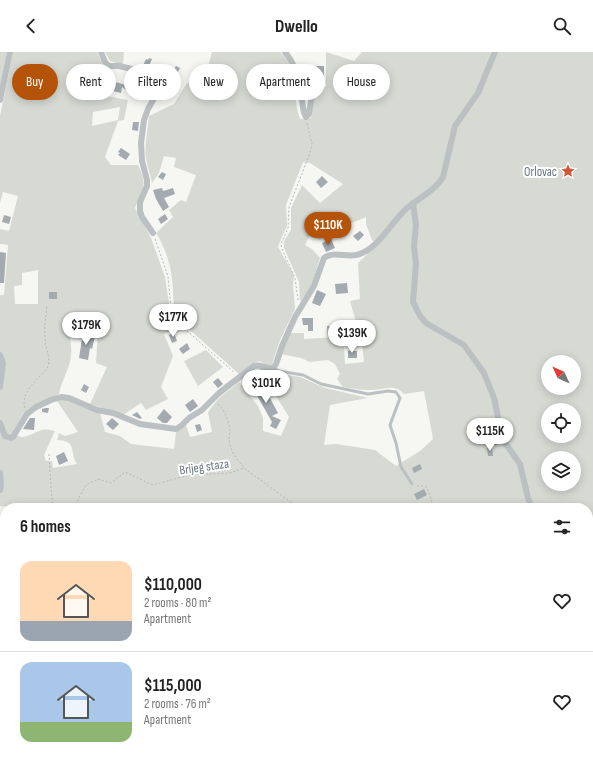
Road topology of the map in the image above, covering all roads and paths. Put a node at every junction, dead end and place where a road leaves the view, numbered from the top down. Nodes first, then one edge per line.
1 (10, 52) edge
2 (101, 52) edge
3 (285, 52) edge
4 (495, 52) edge
5 (0, 100) edge
6 (311, 100) edge
7 (306, 117) junction
8 (413, 203) junction
9 (153, 233) joint
10 (46, 306) dead end
11 (299, 310) junction
12 (0, 354) edge
13 (273, 368) junction
14 (240, 378) junction
15 (0, 387) edge
16 (213, 400) junction
17 (27, 414) junction
18 (0, 423) edge
19 (49, 454) dead end
20 (244, 468) junction
21 (0, 473) edge
22 (412, 484) joint
23 (0, 490) edge
24 (52, 503) edge
25 (76, 503) edge
26 (292, 503) edge
27 (431, 503) edge
28 (530, 503) edge

1 - 5 street
2 - 9 street
3 - 7 street
4 - 8 street
6 - 7 street
7 - 11 path
8 - 11 street
8 - 28 street
9 - 14 path
10 - 17 path
11 - 13 street
12 - 15 street
13 - 14 street
13 - 22 lane
14 - 16 street
16 - 17 street
16 - 20 path
17 - 18 street
19 - 24 path
20 - 25 path, Brijeg staza
20 - 26 path, Brijeg staza
21 - 23 street
22 - 27 path

